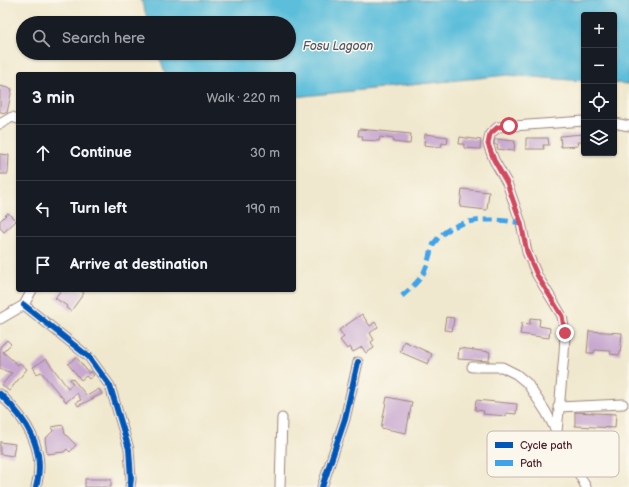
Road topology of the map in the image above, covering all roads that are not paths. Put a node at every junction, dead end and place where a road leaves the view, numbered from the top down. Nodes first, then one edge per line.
1 (16, 118) edge
2 (581, 121) edge
3 (617, 123) edge
4 (0, 124) edge
5 (629, 126) edge
6 (31, 292) edge
7 (24, 305) junction
8 (0, 319) edge
9 (358, 362) dead end
10 (472, 367) dead end
11 (0, 394) edge
12 (623, 404) dead end
13 (558, 406) junction
14 (282, 418) dead end
15 (556, 431) edge
16 (557, 431) edge
17 (581, 477) edge
18 (36, 487) edge
19 (130, 487) edge
20 (280, 487) edge
21 (322, 487) edge
22 (586, 487) edge

1 - 4 street
2 - 13 street
3 - 5 street
6 - 7 street
7 - 8 street
7 - 19 street
9 - 21 street
10 - 15 street
11 - 18 street
12 - 13 street
13 - 16 street
14 - 20 street
17 - 22 street

